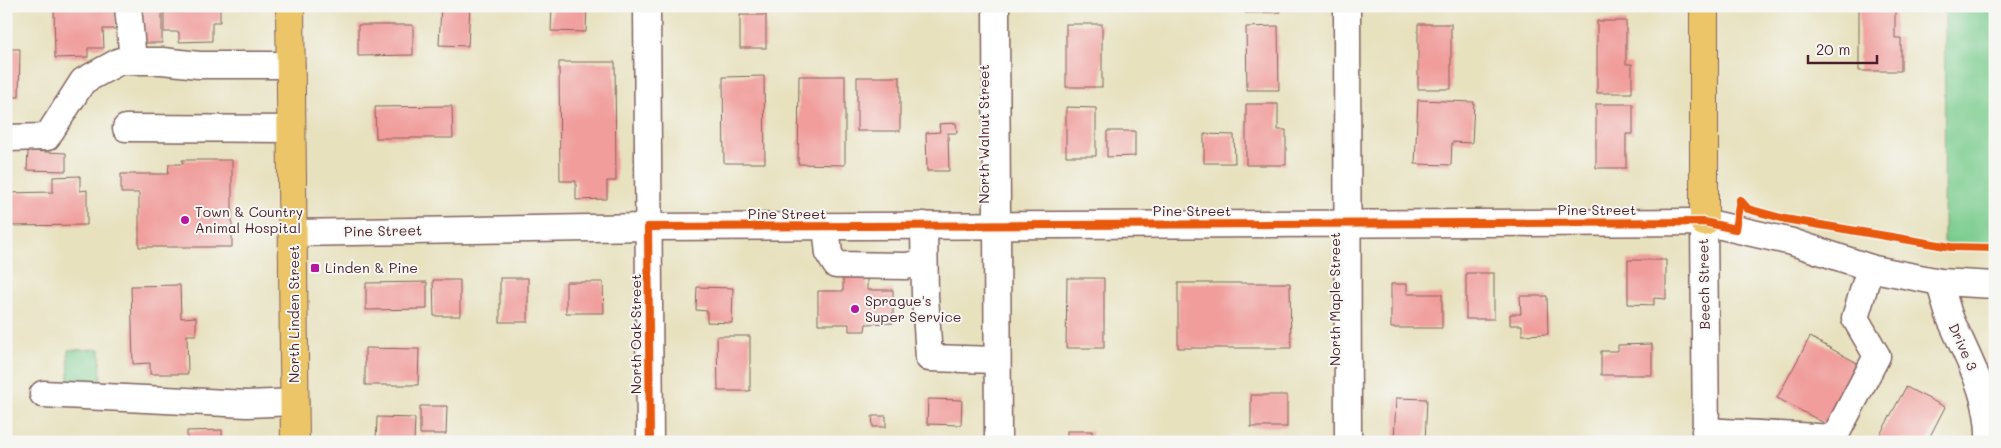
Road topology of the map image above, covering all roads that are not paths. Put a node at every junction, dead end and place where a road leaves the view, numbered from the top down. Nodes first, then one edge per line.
1 (128, 6) edge
2 (290, 6) edge
3 (647, 6) edge
4 (996, 6) edge
5 (1348, 6) edge
6 (1704, 6) edge
7 (133, 61) junction
8 (290, 65) junction
9 (126, 128) dead end
10 (292, 128) junction
11 (6, 138) edge
12 (1704, 222) junction
13 (1347, 223) junction
14 (924, 225) junction
15 (996, 225) junction
16 (826, 226) junction
17 (648, 227) junction
18 (293, 233) junction
19 (924, 263) junction
20 (1870, 268) junction
21 (1940, 282) junction
22 (1995, 286) edge
23 (998, 360) junction
24 (43, 394) dead end
25 (295, 402) junction
26 (1706, 436) edge
27 (1788, 439) edge
28 (295, 442) edge
29 (650, 442) edge
30 (998, 442) edge
31 (1348, 442) edge
32 (1989, 442) edge

1 - 7 street
2 - 8 main road, North Linden Street
3 - 17 street, North Oak Street
4 - 15 street, North Walnut Street
5 - 13 street, North Maple Street
6 - 12 main road, Beech Street
7 - 8 street
7 - 11 street
8 - 10 main road, North Linden Street
9 - 10 street
10 - 18 main road, North Linden Street
12 - 13 street, Pine Street
12 - 20 street, Pine Street
12 - 26 street, Beech Street
13 - 15 street, Pine Street
13 - 31 street, North Maple Street
14 - 15 street, Pine Street
14 - 16 street, Pine Street
14 - 19 street
15 - 23 street, North Walnut Street
16 - 17 street, Pine Street
16 - 19 street
17 - 18 street, Pine Street
17 - 29 street, North Oak Street
18 - 25 main road, North Linden Street
19 - 23 street
20 - 21 street, Pine Street
20 - 27 street
21 - 22 street, Pine Street
21 - 32 street, Drive 3
23 - 30 street, North Walnut Street
24 - 25 street
25 - 28 main road, North Linden Street
26 - 27 street

